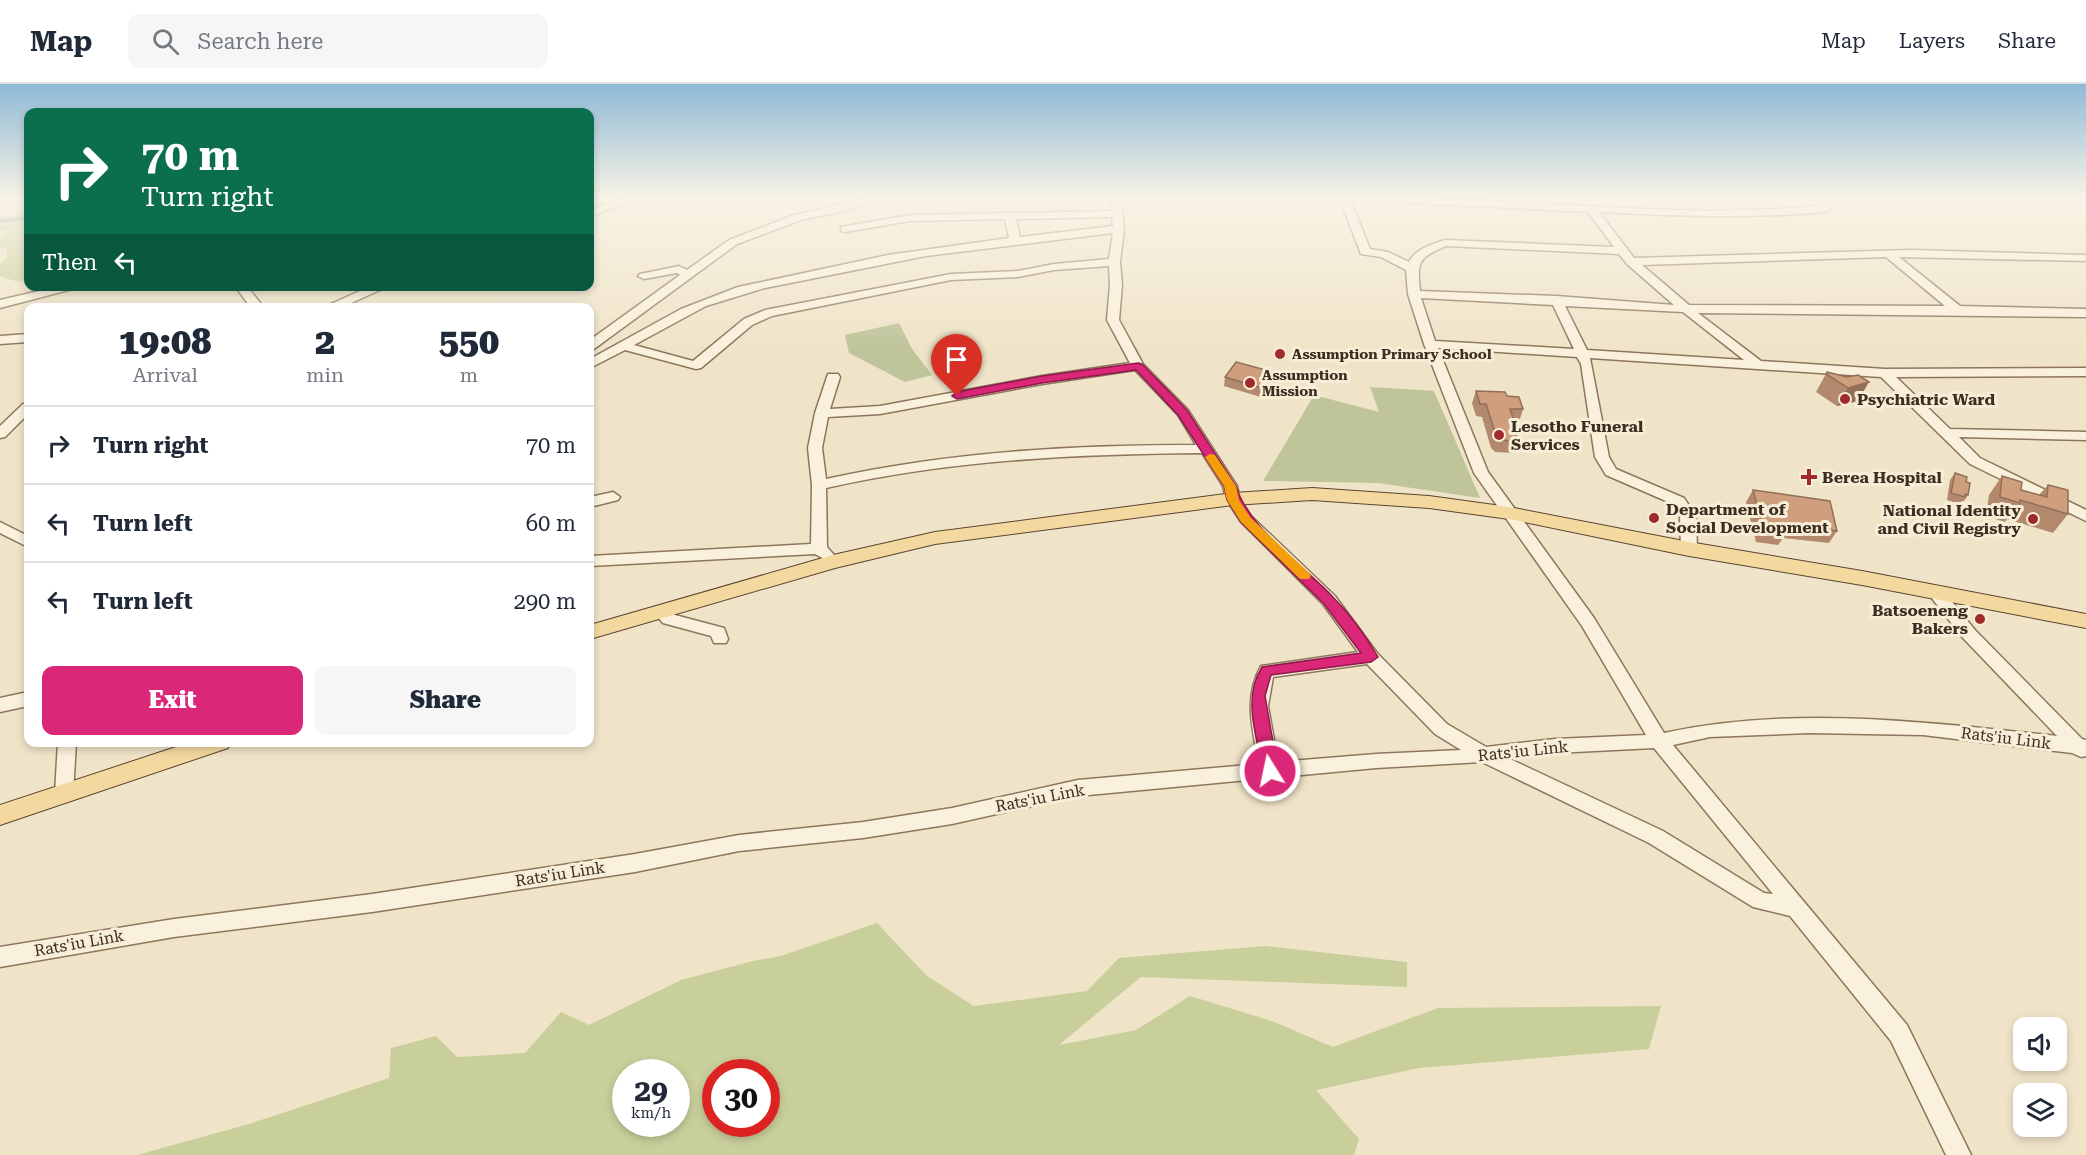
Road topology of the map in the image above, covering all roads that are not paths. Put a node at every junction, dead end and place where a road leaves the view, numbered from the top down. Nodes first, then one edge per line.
1 (723, 249) edge
2 (953, 249) edge
3 (1116, 249) edge
4 (1364, 249) edge
5 (1430, 249) edge
6 (1579, 249) edge
7 (1624, 251) joint
8 (1889, 254) junction
9 (2086, 258) edge
10 (1114, 262) junction
11 (1631, 262) junction
12 (1412, 268) junction
13 (687, 275) junction
14 (644, 276) dead end
15 (56, 291) edge
16 (245, 291) edge
17 (370, 291) edge
18 (1414, 294) junction
19 (1556, 300) junction
20 (254, 303) edge
21 (340, 303) edge
22 (0, 304) edge
23 (1686, 309) junction
24 (1956, 310) junction
25 (2086, 313) edge
26 (24, 338) edge
27 (0, 340) edge
28 (594, 343) edge
29 (1430, 344) junction
30 (624, 346) junction
31 (1582, 353) junction
32 (594, 362) edge
33 (1138, 366) junction
34 (1759, 366) junction
35 (2086, 372) edge
36 (1885, 373) junction
37 (833, 376) dead end
38 (24, 411) edge
39 (822, 413) junction
40 (1945, 433) junction
41 (0, 434) edge
42 (2086, 436) edge
43 (1205, 449) junction
44 (819, 485) junction
45 (614, 497) dead end
46 (1233, 500) junction
47 (594, 501) edge
48 (1509, 513) junction
49 (2086, 516) edge
50 (0, 526) edge
51 (24, 540) edge
52 (1689, 549) junction
53 (826, 555) junction
54 (594, 561) edge
55 (1935, 592) junction
56 (661, 612) junction
57 (2086, 621) edge
58 (594, 631) edge
59 (720, 639) dead end
60 (1371, 657) junction
61 (24, 700) edge
62 (0, 705) edge
63 (1659, 741) junction
64 (67, 747) edge
65 (205, 747) edge
66 (2084, 750) edge
67 (1482, 753) junction
68 (1270, 771) junction
69 (64, 794) junction
70 (0, 815) edge
71 (1795, 908) junction
72 (0, 957) edge
73 (1959, 1155) edge

1 - 13 street
2 - 30 street
3 - 10 street
4 - 12 street
5 - 12 street
6 - 7 street
7 - 11 street
8 - 9 street
8 - 11 street
8 - 24 street
10 - 30 street
10 - 33 street
11 - 23 street
12 - 18 street
13 - 14 street
13 - 28 street
15 - 22 street
16 - 20 street
17 - 21 street
18 - 19 street
18 - 29 street
19 - 23 street
19 - 31 street
23 - 24 street
23 - 34 street
24 - 25 street
26 - 27 street
29 - 31 street
29 - 48 street
30 - 32 street
31 - 34 street
31 - 52 street
33 - 39 street
33 - 43 street
34 - 36 street
35 - 36 street
36 - 40 street
37 - 39 street
38 - 41 street
39 - 44 street
40 - 42 street
40 - 49 street
43 - 44 street
43 - 46 street
44 - 53 street
45 - 47 street
46 - 48 main road
46 - 53 main road
46 - 60 street
48 - 52 main road
48 - 63 street
50 - 51 street
52 - 55 main road
53 - 54 street
53 - 56 main road
55 - 57 main road
55 - 66 street
56 - 58 main road
56 - 59 street
60 - 67 street
60 - 68 street
61 - 62 street
63 - 66 street, Rats'iu Link
63 - 67 street, Rats'iu Link
63 - 71 street
64 - 69 street
65 - 69 main road
67 - 68 street, Rats'iu Link
67 - 71 street
68 - 72 street, Rats'iu Link
69 - 70 main road
71 - 73 street

